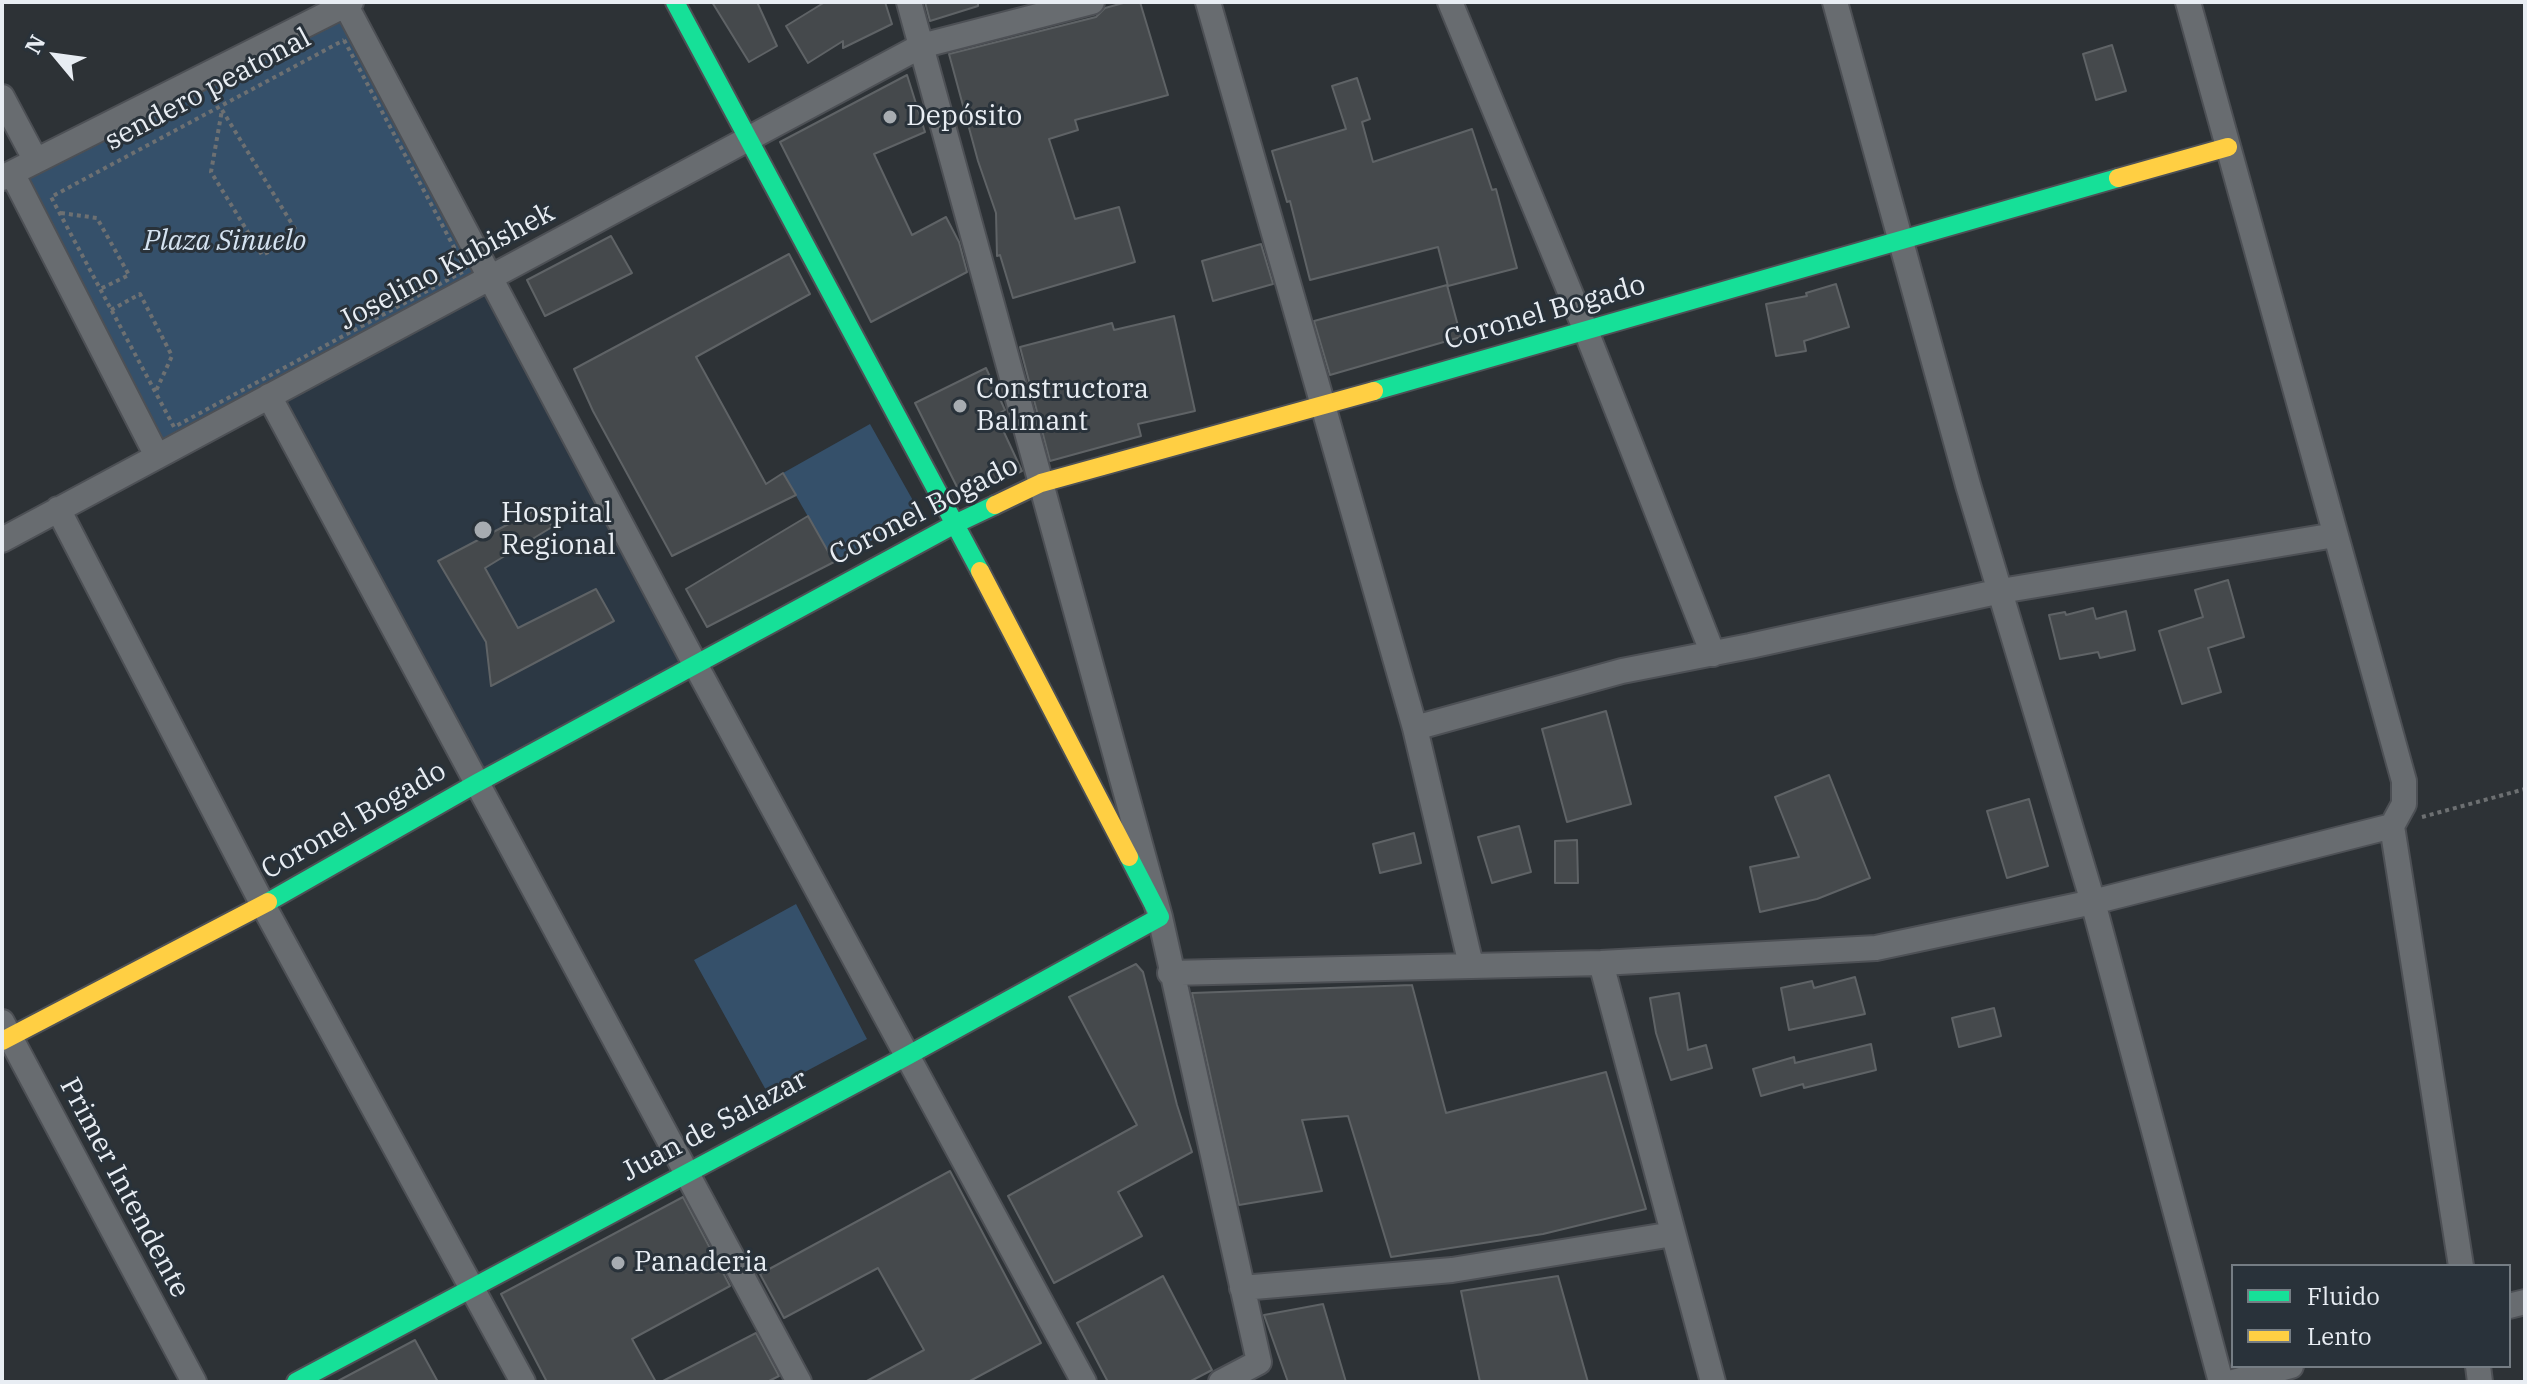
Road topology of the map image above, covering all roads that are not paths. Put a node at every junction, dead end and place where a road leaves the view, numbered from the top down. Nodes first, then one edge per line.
1 (675, 2) edge
2 (909, 2) edge
3 (1092, 2) edge
4 (1208, 2) edge
5 (1450, 2) edge
6 (1835, 2) edge
7 (2188, 2) edge
8 (347, 3) edge
9 (921, 46) junction
10 (2, 97) edge
11 (747, 140) junction
12 (2228, 147) junction
13 (36, 161) junction
14 (7, 176) edge
15 (1901, 241) junction
16 (490, 278) junction
17 (1586, 331) junction
18 (269, 396) junction
19 (1323, 406) junction
20 (157, 456) junction
21 (1041, 483) junction
22 (58, 509) junction
23 (955, 524) junction
24 (2335, 535) junction
25 (2, 540) edge
26 (2001, 591) junction
27 (1713, 654) junction
28 (695, 664) junction
29 (1415, 728) junction
30 (477, 783) junction
31 (2392, 826) junction
32 (2093, 902) junction
33 (263, 905) junction
34 (1160, 917) junction
35 (1601, 963) junction
36 (1471, 965) junction
37 (1170, 973) junction
38 (5, 1033) edge
39 (907, 1056) junction
40 (687, 1173) junction
41 (1673, 1234) junction
42 (2461, 1264) edge
43 (472, 1288) junction
44 (1242, 1288) junction
45 (2284, 1368) edge
46 (194, 1382) edge
47 (296, 1382) edge
48 (523, 1382) edge
49 (799, 1382) edge
50 (1084, 1382) edge
51 (1221, 1382) edge
52 (1713, 1382) edge
53 (2221, 1382) edge
54 (2233, 1382) edge

1 - 11 street
2 - 9 street
3 - 9 street, Joselino Kubishek
4 - 19 street
5 - 17 street
6 - 15 street
7 - 12 street
8 - 13 street
8 - 16 street
9 - 11 street, Joselino Kubishek
9 - 21 street
10 - 13 street
11 - 16 street, Joselino Kubishek
11 - 23 street
12 - 15 street, Coronel Bogado
12 - 24 street
13 - 14 street
14 - 20 street
15 - 17 street, Coronel Bogado
15 - 26 street
16 - 18 street, Joselino Kubishek
16 - 28 street
17 - 19 street, Coronel Bogado
17 - 27 street
18 - 20 street, Joselino Kubishek
18 - 30 street
19 - 21 street, Coronel Bogado
19 - 29 street
20 - 22 street, Joselino Kubishek
21 - 23 street, Coronel Bogado
21 - 34 street
22 - 25 street, Joselino Kubishek
22 - 33 street
23 - 28 street, Coronel Bogado
23 - 34 street
24 - 26 street
24 - 31 street
26 - 27 street
26 - 32 street
27 - 29 street
28 - 30 street, Coronel Bogado
28 - 39 street
29 - 36 street
30 - 33 street, Coronel Bogado
30 - 40 street
31 - 32 street
31 - 42 street
32 - 35 street
32 - 53 street
33 - 38 street, Coronel Bogado
33 - 43 street
34 - 37 street
34 - 39 street, Juan de Salazar
35 - 36 street
35 - 41 street
36 - 37 street
37 - 44 street
38 - 46 street, Primer Intendente
39 - 40 street, Juan de Salazar
39 - 50 street
40 - 43 street, Juan de Salazar
40 - 49 street
41 - 44 street
41 - 52 street
43 - 47 street, Juan de Salazar
43 - 48 street
44 - 51 street
45 - 54 street

